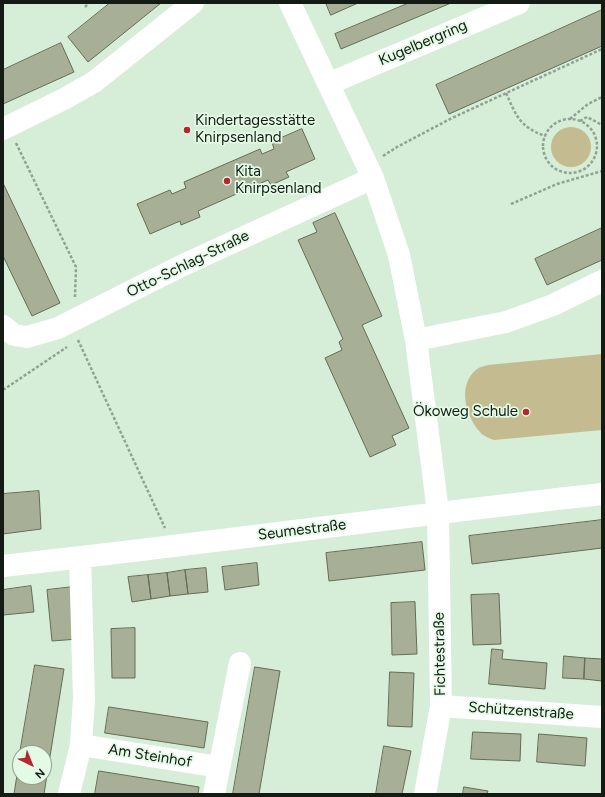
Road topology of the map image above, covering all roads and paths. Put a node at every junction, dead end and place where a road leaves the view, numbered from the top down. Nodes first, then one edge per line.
1 (89, 3) edge
2 (193, 3) edge
3 (290, 3) edge
4 (519, 3) edge
5 (85, 7) dead end
6 (602, 49) edge
7 (328, 84) junction
8 (506, 93) junction
9 (602, 97) edge
10 (570, 119) junction
11 (580, 121) junction
12 (602, 125) edge
13 (5, 128) edge
14 (545, 136) junction
15 (602, 170) edge
16 (371, 172) junction
17 (511, 204) dead end
18 (602, 281) edge
19 (3, 326) edge
20 (76, 330) junction
21 (416, 340) junction
22 (3, 390) edge
23 (602, 494) edge
24 (438, 512) junction
25 (173, 546) junction
26 (80, 557) junction
27 (3, 566) edge
28 (240, 663) dead end
29 (441, 706) junction
30 (602, 717) edge
31 (82, 745) junction
32 (219, 767) junction
33 (69, 794) edge
34 (214, 794) edge
35 (425, 794) edge

1 - 5 path
2 - 13 street
3 - 7 street
4 - 7 street, Kugelbergring
6 - 8 path
7 - 16 street
8 - 14 path
8 - 16 path
9 - 10 path
10 - 11 path
10 - 14 path
11 - 12 path
11 - 14 path
13 - 20 path
15 - 17 path
16 - 20 street, Otto-Schlag-Straße
16 - 21 street
18 - 21 street
19 - 20 street, Otto-Schlag-Straße
20 - 22 path
20 - 25 path
21 - 24 street
23 - 24 street, Seumestraße
24 - 25 street, Seumestraße
24 - 29 street, Fichtestraße
25 - 26 street, Seumestraße
26 - 27 street, Seumestraße
26 - 31 street
28 - 32 street
29 - 30 street, Schützenstraße
29 - 35 street, Fichtestraße
31 - 32 street, Am Steinhof
31 - 33 street
32 - 34 street

